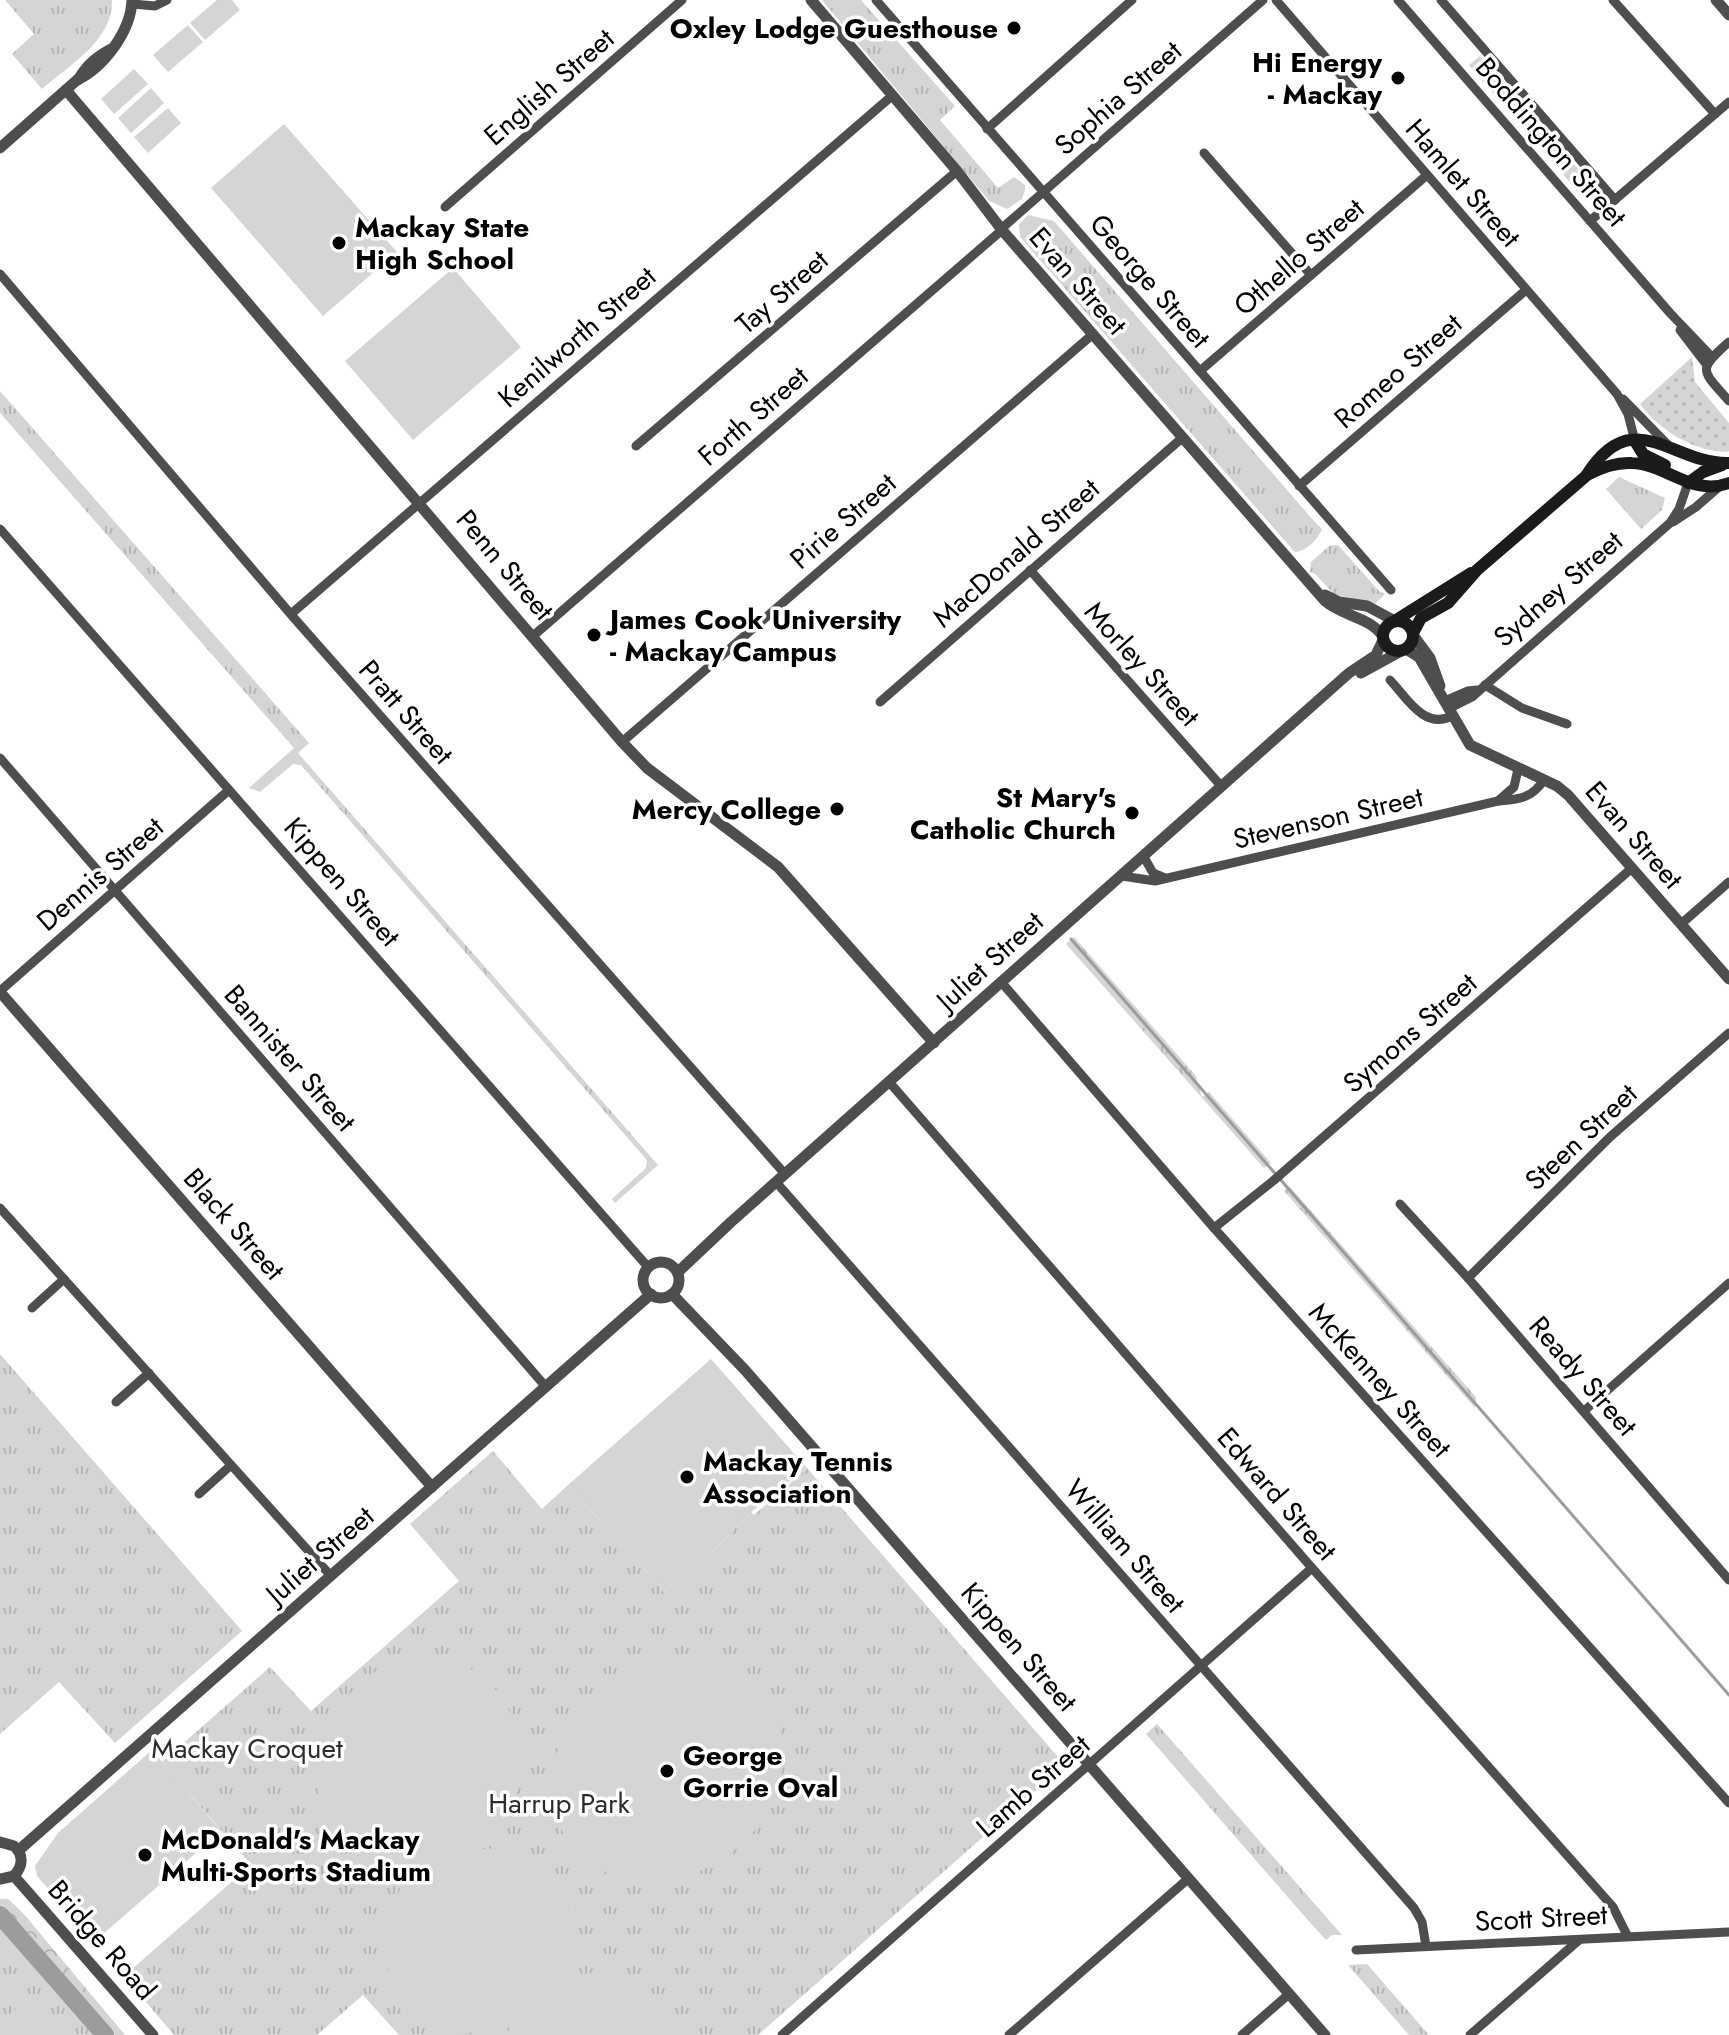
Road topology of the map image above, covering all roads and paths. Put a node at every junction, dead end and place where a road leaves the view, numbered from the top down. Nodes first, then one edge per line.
1 (167, 0) edge
2 (682, 0) edge
3 (811, 0) edge
4 (876, 0) edge
5 (1263, 0) edge
6 (1276, 0) edge
7 (1398, 0) edge
8 (1441, 0) edge
9 (1613, 0) edge
10 (1716, 0) edge
11 (1130, 1) edge
12 (132, 2) edge
13 (1729, 15) edge
14 (66, 90) junction
15 (893, 95) junction
16 (1729, 102) edge
17 (1715, 114) junction
18 (987, 129) junction
19 (0, 148) edge
20 (1204, 153) dead end
21 (957, 171) junction
22 (1427, 175) junction
23 (1043, 193) junction
24 (1615, 200) junction
25 (445, 207) dead end
26 (1590, 221) junction
27 (1001, 229) junction
28 (0, 274) edge
29 (1311, 275) junction
30 (1526, 290) junction
31 (1093, 334) junction
32 (1729, 342) edge
33 (1709, 361) junction
34 (1200, 371) junction
35 (1617, 394) junction
36 (1729, 401) edge
37 (1182, 438) junction
38 (1635, 441) junction
39 (1669, 445) junction
40 (636, 446) dead end
41 (1729, 463) edge
42 (1586, 476) junction
43 (1683, 481) junction
44 (1724, 484) edge
45 (1299, 486) junction
46 (420, 503) junction
47 (1670, 523) junction
48 (0, 529) edge
49 (1030, 570) junction
50 (1477, 570) junction
51 (1314, 589) junction
52 (1391, 590) dead end
53 (291, 614) junction
54 (1396, 620) junction
55 (1413, 634) junction
56 (533, 636) junction
57 (1382, 637) junction
58 (1405, 650) junction
59 (1390, 680) dead end
60 (1336, 687) junction
61 (1481, 687) junction
62 (880, 702) dead end
63 (1447, 705) junction
64 (1567, 724) dead end
65 (622, 742) junction
66 (0, 758) edge
67 (1518, 769) junction
68 (1544, 780) junction
69 (1222, 787) junction
70 (229, 790) junction
71 (1498, 801) junction
72 (1144, 857) junction
73 (1632, 868) junction
74 (1122, 876) junction
75 (1168, 878) junction
76 (1729, 882) edge
77 (115, 889) junction
78 (1681, 924) junction
79 (1729, 979) edge
80 (1002, 983) junction
81 (0, 992) edge
82 (1729, 1033) edge
83 (934, 1043) junction
84 (890, 1083) junction
85 (781, 1178) junction
86 (1400, 1204) dead end
87 (0, 1208) edge
88 (1214, 1228) junction
89 (648, 1267) junction
90 (678, 1272) junction
91 (1468, 1278) junction
92 (64, 1279) junction
93 (1729, 1283) edge
94 (651, 1294) junction
95 (672, 1294) junction
96 (32, 1308) dead end
97 (149, 1373) junction
98 (546, 1387) junction
99 (116, 1402) dead end
100 (1584, 1411) junction
101 (230, 1466) junction
102 (432, 1487) junction
103 (199, 1494) dead end
104 (1312, 1568) junction
105 (331, 1576) junction
106 (1729, 1580) edge
107 (1201, 1667) junction
108 (1090, 1765) junction
109 (1729, 1803) edge
110 (0, 1842) edge
111 (19, 1850) junction
112 (14, 1876) junction
113 (1189, 1878) junction
114 (0, 1879) edge
115 (1729, 1932) edge
116 (1627, 1935) junction
117 (1579, 1939) junction
118 (1426, 1946) junction
119 (1356, 1950) dead end
120 (1289, 1994) junction
121 (153, 2035) edge
122 (782, 2035) edge
123 (1009, 2035) edge
124 (1242, 2035) edge
125 (1325, 2035) edge
126 (1470, 2035) edge

1 - 12 street
2 - 25 street, English Street
3 - 15 street, Evan Street
4 - 18 street, George Street
5 - 23 street, Sophia Street
6 - 22 street, Hamlet Street
7 - 26 street, Boddington Street
8 - 24 street, Boddington Street
9 - 17 street
10 - 13 street
11 - 18 street
12 - 14 street
14 - 19 street
14 - 46 street, Penn Street
15 - 21 street, Evan Street
15 - 46 street, Kenilworth Street
16 - 17 street
17 - 24 street
18 - 23 street, George Street
20 - 29 street
21 - 27 street, Evan Street
21 - 40 street, Tay Street
22 - 29 street, Othello Street
22 - 30 street, Hamlet Street
23 - 27 street, Sophia Street
23 - 34 street, George Street
24 - 26 street
26 - 33 street, Boddington Street
27 - 31 street, Evan Street
27 - 56 street, Forth Street
28 - 53 street, Pratt Street
29 - 34 street, Othello Street
30 - 35 street, Hamlet Street
30 - 45 street, Romeo Street
31 - 37 street, Evan Street
31 - 65 street, Pirie Street
32 - 33 street
33 - 36 street, Boddington Street
34 - 45 street, George Street
35 - 38 street, Hamlet Street
35 - 39 street, Hamlet Street
37 - 49 street, MacDonald Street
37 - 51 street, Evan Street
38 - 39 main road
38 - 42 main road
38 - 43 main road
39 - 41 main road
41 - 43 main road
42 - 43 main road
42 - 50 main road
43 - 44 main road
43 - 47 street
44 - 47 street, Sydney Street
45 - 52 street, George Street
46 - 53 street, Kenilworth Street
46 - 56 street, Penn Street
47 - 61 street, Sydney Street
48 - 70 street, Kippen Street
49 - 62 street, MacDonald Street
49 - 69 street, Morley Street
50 - 54 main road
50 - 55 main road
51 - 54 street, Evan Street
51 - 57 street, Evan Street
53 - 85 street, Pratt Street
54 - 55 main road
54 - 57 main road
55 - 58 main road
55 - 63 street, Evan Street
56 - 65 street, Penn Street
57 - 58 main road
57 - 60 street, Juliet Street
58 - 60 street, Juliet Street
58 - 63 street, Evan Street
59 - 63 street
60 - 69 street, Juliet Street
61 - 63 street, Sydney Street
61 - 64 street
63 - 67 street, Evan Street
65 - 83 street, Penn Street
66 - 77 street, Bannister Street
67 - 68 street, Evan Street
67 - 71 street
68 - 71 street, Stevenson Street
68 - 73 street, Evan Street
69 - 72 street, Juliet Street
70 - 77 street, Dennis Street
70 - 89 street, Kippen Street
71 - 75 street, Stevenson Street
72 - 74 street, Juliet Street
72 - 75 street
73 - 78 street, Evan Street
73 - 88 street, Symons Street
74 - 75 street, Stevenson Street
74 - 80 street, Juliet Street
76 - 78 street
77 - 81 street, Dennis Street
77 - 98 street, Bannister Street
78 - 79 street, Evan Street
80 - 83 street, Juliet Street
80 - 88 street, McKenney Street
81 - 102 street, Black Street
82 - 91 street, Steen Street
83 - 84 street, Juliet Street
84 - 85 street, Juliet Street
84 - 104 street, Edward Street
85 - 90 street, Juliet Street
85 - 107 street, William Street
86 - 91 street, Ready Street
87 - 92 street
88 - 109 street, McKenney Street
89 - 90 street
89 - 94 street
90 - 95 street
91 - 100 street, Ready Street
92 - 96 street
92 - 97 street
93 - 100 street
94 - 95 street
94 - 98 street, Juliet Street
95 - 108 street, Kippen Street
97 - 99 street
97 - 101 street
98 - 102 street, Juliet Street
100 - 106 street, Ready Street
101 - 103 street
101 - 105 street
102 - 105 street, Juliet Street
104 - 107 street, Lamb Street
104 - 116 street, Edward Street
105 - 111 street, Juliet Street
107 - 108 street, Lamb Street
107 - 118 street, William Street
108 - 113 street, Kippen Street
108 - 122 street, Lamb Street
110 - 111 street
111 - 112 street
112 - 114 street
112 - 121 street, Bridge Road
113 - 120 street, Kippen Street
113 - 123 street
115 - 116 street, Scott Street
116 - 117 street, Scott Street
117 - 118 street, Scott Street
117 - 126 street
118 - 119 street, Scott Street
120 - 124 street
120 - 125 street, Kippen Street

